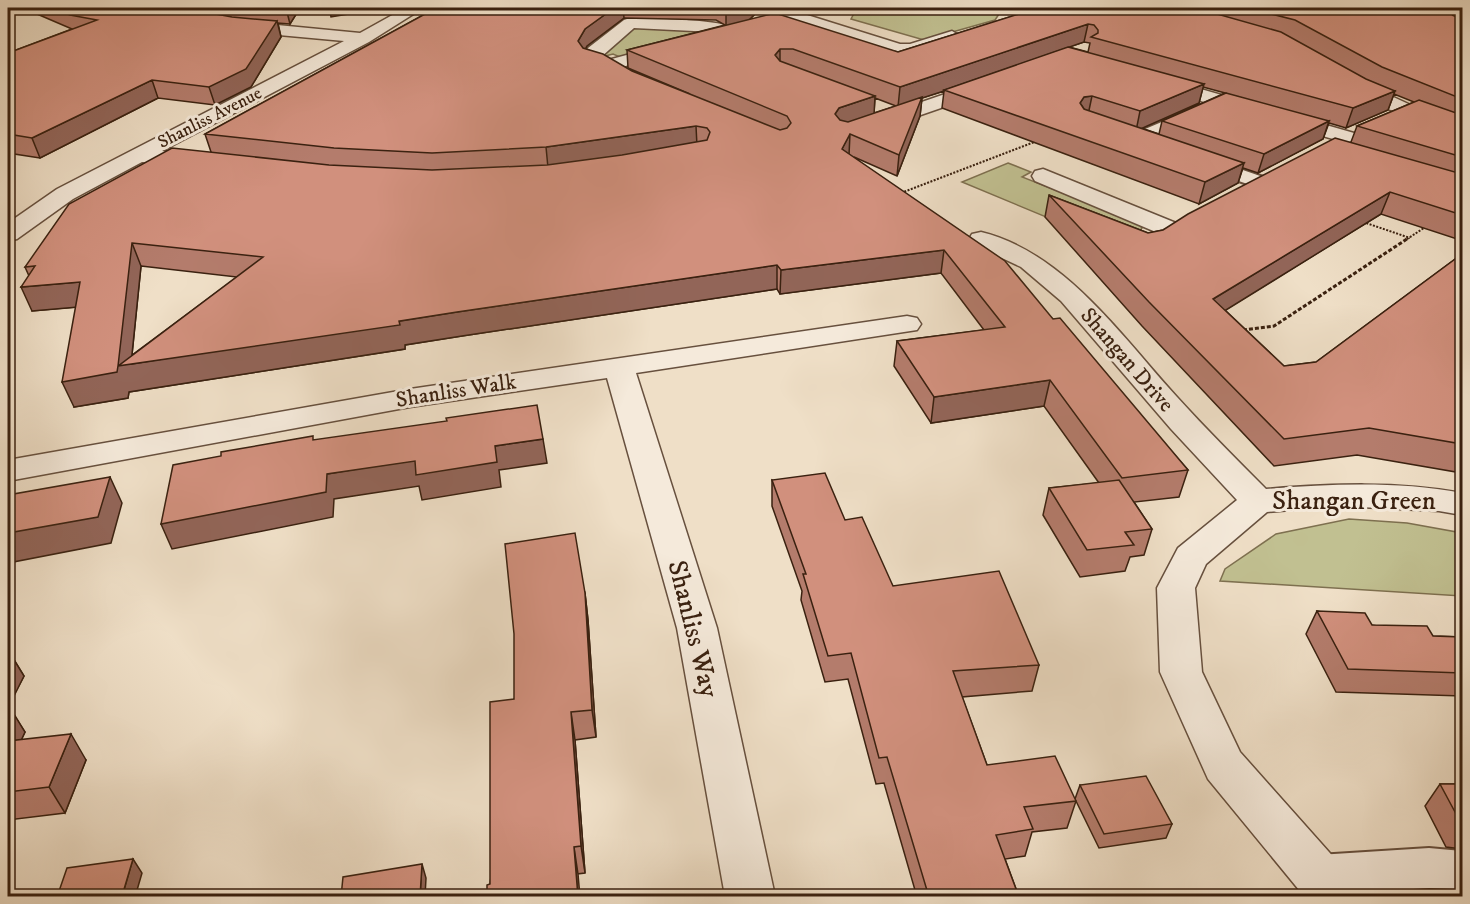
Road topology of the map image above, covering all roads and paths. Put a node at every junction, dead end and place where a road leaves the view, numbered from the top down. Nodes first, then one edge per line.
1 (416, 8) edge
2 (969, 10) dead end
3 (874, 11) dead end
4 (933, 11) dead end
5 (1033, 11) edge
6 (797, 12) edge
7 (1028, 12) junction
8 (1033, 15) edge
9 (216, 23) edge
10 (732, 32) junction
11 (965, 32) edge
12 (363, 38) junction
13 (612, 67) junction
14 (1332, 73) edge
15 (1142, 79) edge
16 (1002, 80) edge
17 (662, 93) edge
18 (1220, 101) junction
19 (869, 104) edge
20 (1408, 111) junction
21 (900, 116) junction
22 (856, 131) edge
23 (1462, 131) edge
24 (1117, 132) edge
25 (1361, 136) junction
26 (1044, 138) edge
27 (1137, 139) junction
28 (1158, 147) edge
29 (1322, 152) edge
30 (137, 155) junction
31 (1189, 158) edge
32 (226, 164) edge
33 (1043, 176) dead end
34 (1271, 178) joint
35 (892, 196) edge
36 (1236, 197) edge
37 (1193, 219) edge
38 (1356, 219) edge
39 (1428, 226) edge
40 (1172, 230) junction
41 (8, 234) edge
42 (1410, 238) junction
43 (981, 239) dead end
44 (1147, 246) edge
45 (907, 324) dead end
46 (1240, 330) edge
47 (619, 366) junction
48 (8, 471) edge
49 (1258, 501) junction
50 (1462, 504) edge
51 (1462, 870) edge
52 (1327, 886) edge
53 (750, 897) edge

1 - 12 street, Shanliss Avenue
2 - 7 path
3 - 4 path
5 - 7 path
6 - 10 street
6 - 11 street
7 - 8 path
9 - 12 street
10 - 13 street
10 - 13 street
12 - 30 street, Shanliss Avenue
13 - 17 street
14 - 20 street
15 - 18 street
16 - 21 street
18 - 25 street
18 - 27 lane
19 - 21 street
20 - 23 street
20 - 25 street
21 - 22 street
24 - 27 lane
25 - 29 street
26 - 35 path
27 - 28 lane
30 - 32 street
30 - 41 street, Shanliss Avenue
31 - 34 lane
33 - 40 street
34 - 36 street
37 - 40 street
38 - 42 path
39 - 42 path
40 - 44 street
42 - 46 path
43 - 49 street, Shangan Drive
45 - 47 street, Shanliss Walk
47 - 48 street, Shanliss Walk
47 - 53 street, Shanliss Way
49 - 50 street, Shangan Green
49 - 52 street, Shangan Green
51 - 52 lane

